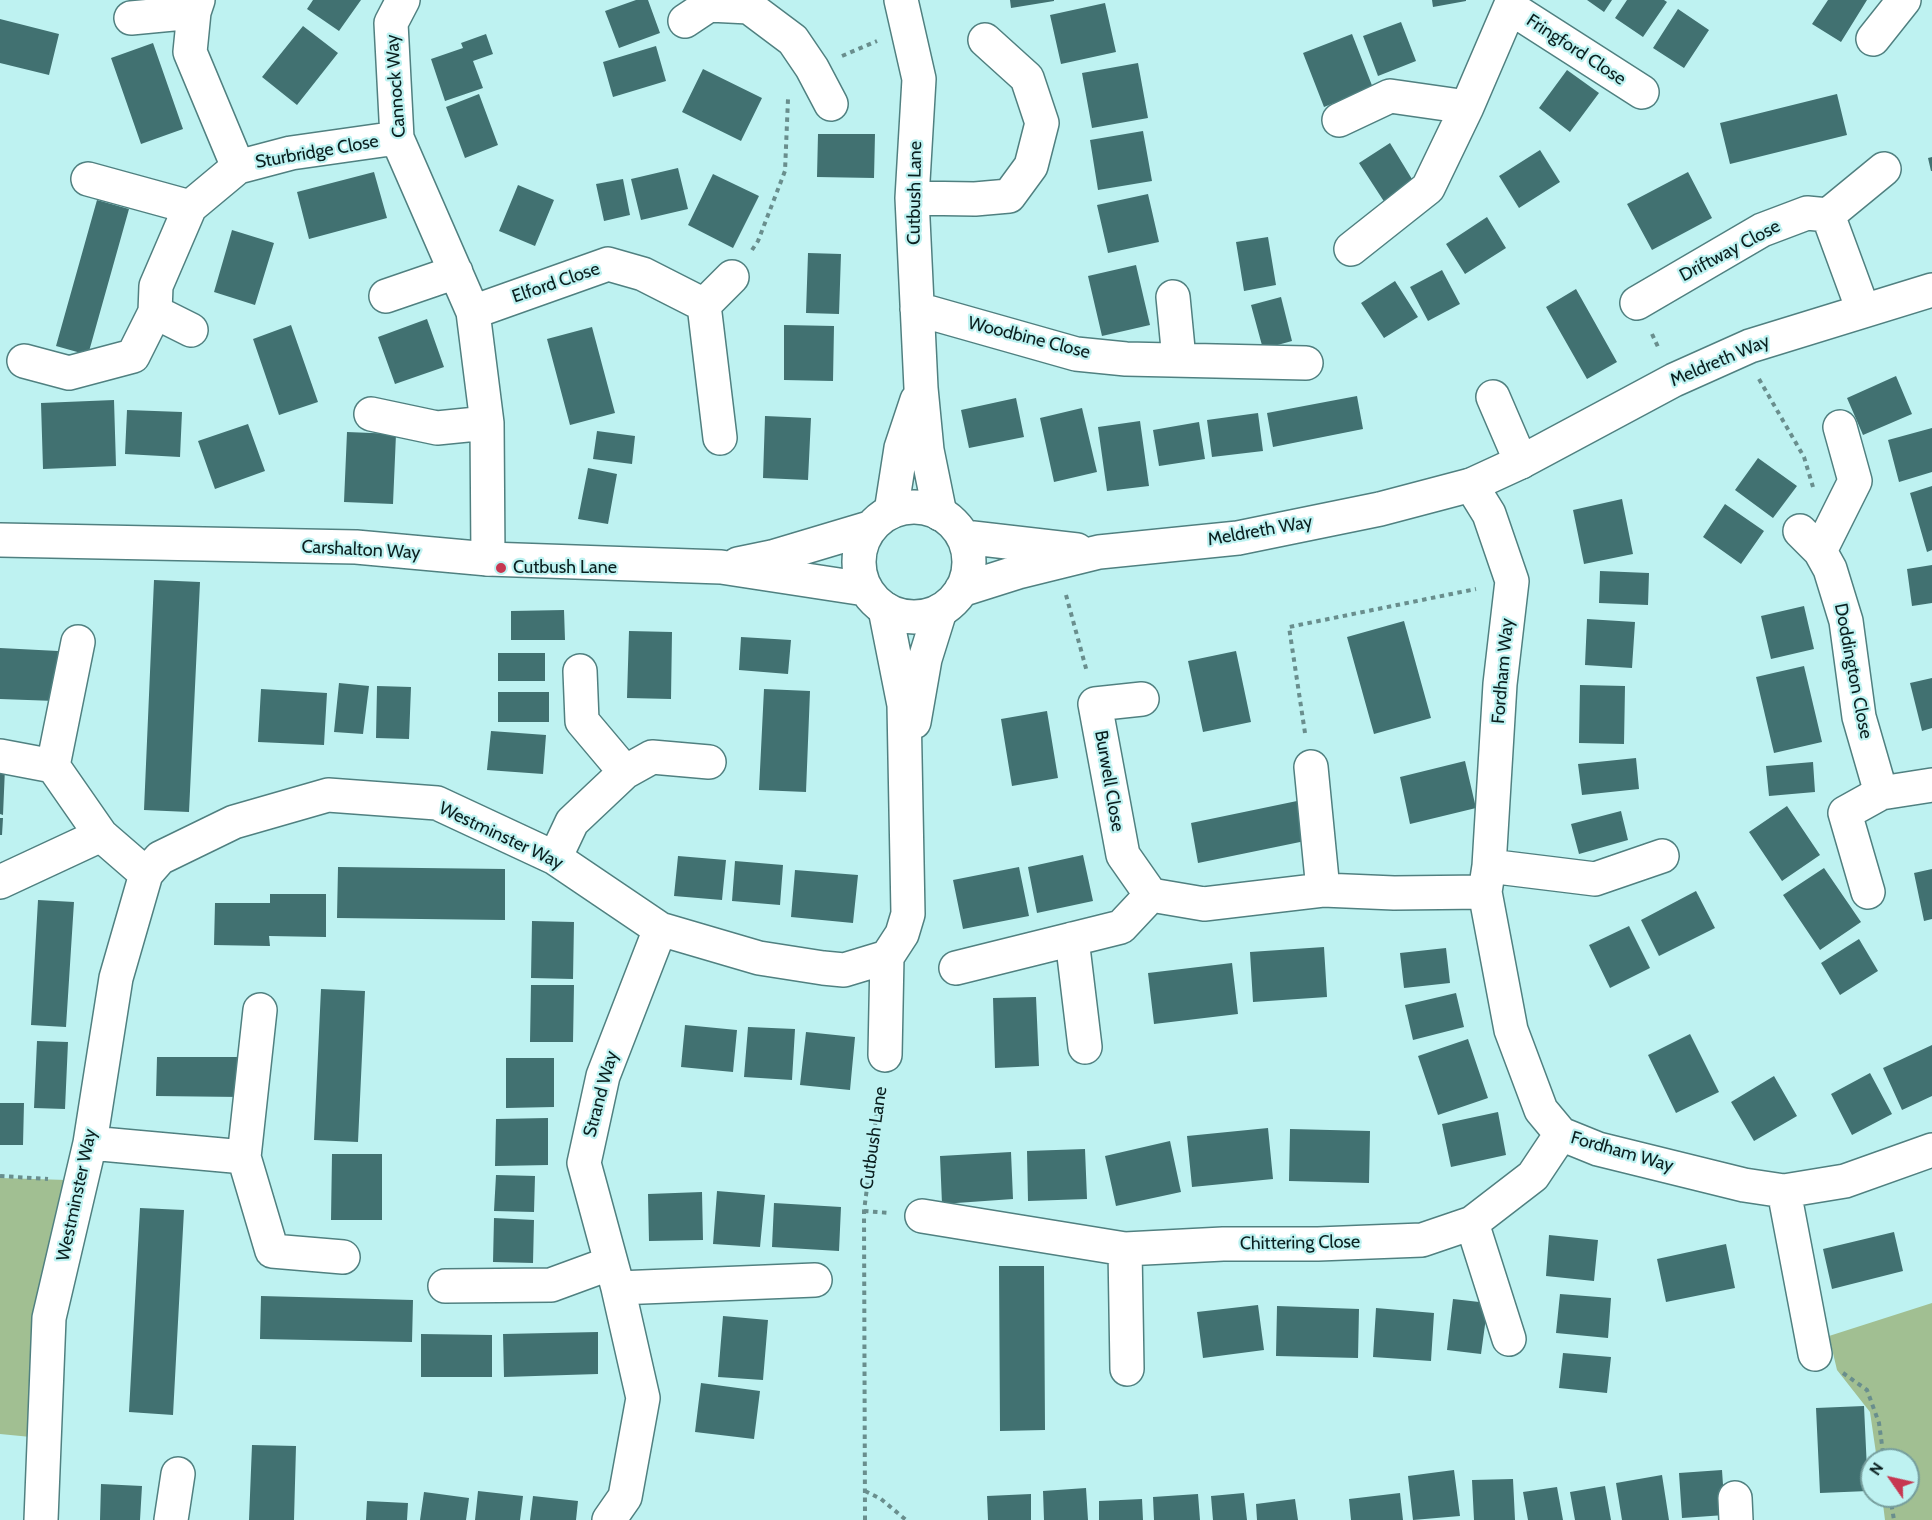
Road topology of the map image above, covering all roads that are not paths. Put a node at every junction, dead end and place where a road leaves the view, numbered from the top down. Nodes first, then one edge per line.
1 (403, 0) edge
2 (1904, 0) edge
3 (1512, 4) edge
4 (196, 6) edge
5 (701, 9) edge
6 (904, 14) edge
7 (130, 18) dead end
8 (1873, 39) dead end
9 (985, 40) dead end
10 (1642, 92) dead end
11 (831, 104) dead end
12 (1467, 107) junction
13 (1339, 120) dead end
14 (397, 138) junction
15 (238, 167) junction
16 (1884, 169) dead end
17 (88, 179) dead end
18 (912, 198) junction
19 (190, 207) junction
20 (1828, 215) junction
21 (1351, 249) dead end
22 (456, 272) junction
23 (732, 277) road end
24 (1932, 290) edge
25 (386, 296) dead end
26 (1173, 297) dead end
27 (1637, 303) road end
28 (704, 305) junction
29 (917, 309) junction
30 (1863, 310) junction
31 (155, 312) junction
32 (473, 312) junction
33 (191, 330) dead end
34 (1179, 359) junction
35 (24, 361) dead end
36 (1306, 363) dead end
37 (921, 388) junction
38 (1493, 397) dead end
39 (371, 414) dead end
40 (487, 423) junction
41 (1840, 427) dead end
42 (720, 438) dead end
43 (1521, 462) junction
44 (1471, 485) junction
45 (940, 513) junction
46 (880, 520) junction
47 (964, 537) junction
48 (0, 540) edge
49 (1100, 552) junction
50 (488, 559) junction
51 (721, 567) junction
52 (875, 599) junction
53 (950, 601) junction
54 (78, 642) dead end
55 (580, 671) dead end
56 (1142, 699) dead end
57 (0, 756) edge
58 (709, 762) dead end
59 (905, 762) junction
60 (53, 766) junction
61 (1311, 767) road end
62 (625, 772) junction
63 (1932, 785) edge
64 (1881, 793) junction
65 (101, 835) junction
66 (1662, 856) dead end
67 (555, 858) junction
68 (146, 874) junction
69 (1487, 879) junction
70 (0, 882) edge
71 (1323, 890) junction
72 (1868, 892) dead end
73 (1151, 895) junction
74 (660, 929) junction
75 (1072, 939) junction
76 (887, 957) junction
77 (956, 968) dead end
78 (260, 1010) dead end
79 (1085, 1047) dead end
80 (885, 1055) road end
81 (1561, 1134) junction
82 (90, 1143) junction
83 (1932, 1150) edge
84 (244, 1157) junction
85 (1784, 1191) junction
86 (922, 1216) dead end
87 (1472, 1223) junction
88 (1125, 1250) junction
89 (343, 1257) dead end
90 (614, 1276) junction
91 (815, 1280) dead end
92 (445, 1286) dead end
93 (1509, 1338) dead end
94 (1815, 1353) road end
95 (1127, 1369) dead end
96 (178, 1474) dead end
97 (41, 1520) edge
98 (171, 1520) edge
99 (609, 1520) edge

1 - 14 street, Cannock Way
2 - 8 street
3 - 10 street, Fringford Close
3 - 12 street, Fringford Close
4 - 7 street, Sturbridge Close
4 - 15 street, Sturbridge Close
5 - 11 street
6 - 18 street, Cutbush Lane
9 - 18 street
12 - 13 street
12 - 21 street, Fringford Close
14 - 15 street, Sturbridge Close
14 - 22 street, Cannock Way
15 - 19 street, Sturbridge Close
16 - 20 street
17 - 19 street
18 - 29 street, Cutbush Lane
19 - 31 street, Sturbridge Close
20 - 27 street, Driftway Close
20 - 30 street
22 - 25 street
22 - 32 street, Cannock Way
23 - 28 street
24 - 30 street, Meldreth Way
26 - 34 street
28 - 32 street, Elford Close
28 - 42 street
29 - 34 street, Woodbine Close
29 - 37 street, Cutbush Lane
30 - 43 street, Meldreth Way
31 - 33 street
31 - 35 street, Sturbridge Close
32 - 40 street, Cannock Way
34 - 36 street, Woodbine Close
37 - 45 street, Cutbush Lane
37 - 46 street, Cutbush Lane
38 - 43 street
39 - 40 street
40 - 50 street, Cannock Way
41 - 64 street, Doddington Close
43 - 44 street, Meldreth Way
44 - 49 street, Meldreth Way
44 - 69 street, Fordham Way
45 - 46 street
45 - 47 street
46 - 51 street, Carshalton Way
46 - 52 street
47 - 49 street, Meldreth Way
47 - 53 street
48 - 50 street, Carshalton Way
49 - 53 street, Meldreth Way
50 - 51 street, Carshalton Way
51 - 52 street, Carshalton Way
52 - 53 street
52 - 59 street
53 - 59 street
54 - 60 street
55 - 62 street
56 - 73 street, Burwell Close
57 - 60 street
58 - 62 street
59 - 76 street
60 - 65 street
61 - 71 street
62 - 67 street
63 - 64 street
64 - 72 street
65 - 68 street
65 - 70 street
66 - 69 street
67 - 68 street, Westminster Way
67 - 74 street, Westminster Way
68 - 82 street, Westminster Way
69 - 71 street
69 - 81 street, Fordham Way
71 - 73 street
73 - 75 street
74 - 76 street, Westminster Way
74 - 90 street, Strand Way
75 - 77 street
75 - 79 street
76 - 80 street
78 - 84 street
81 - 85 street, Fordham Way
81 - 87 street, Chittering Close
82 - 84 street
82 - 97 street, Westminster Way
83 - 85 street, Fordham Way
84 - 89 street
85 - 94 street
86 - 88 street, Chittering Close
87 - 88 street, Chittering Close
87 - 93 street
88 - 95 street
90 - 91 street
90 - 92 street
90 - 99 street, Strand Way
96 - 98 street

